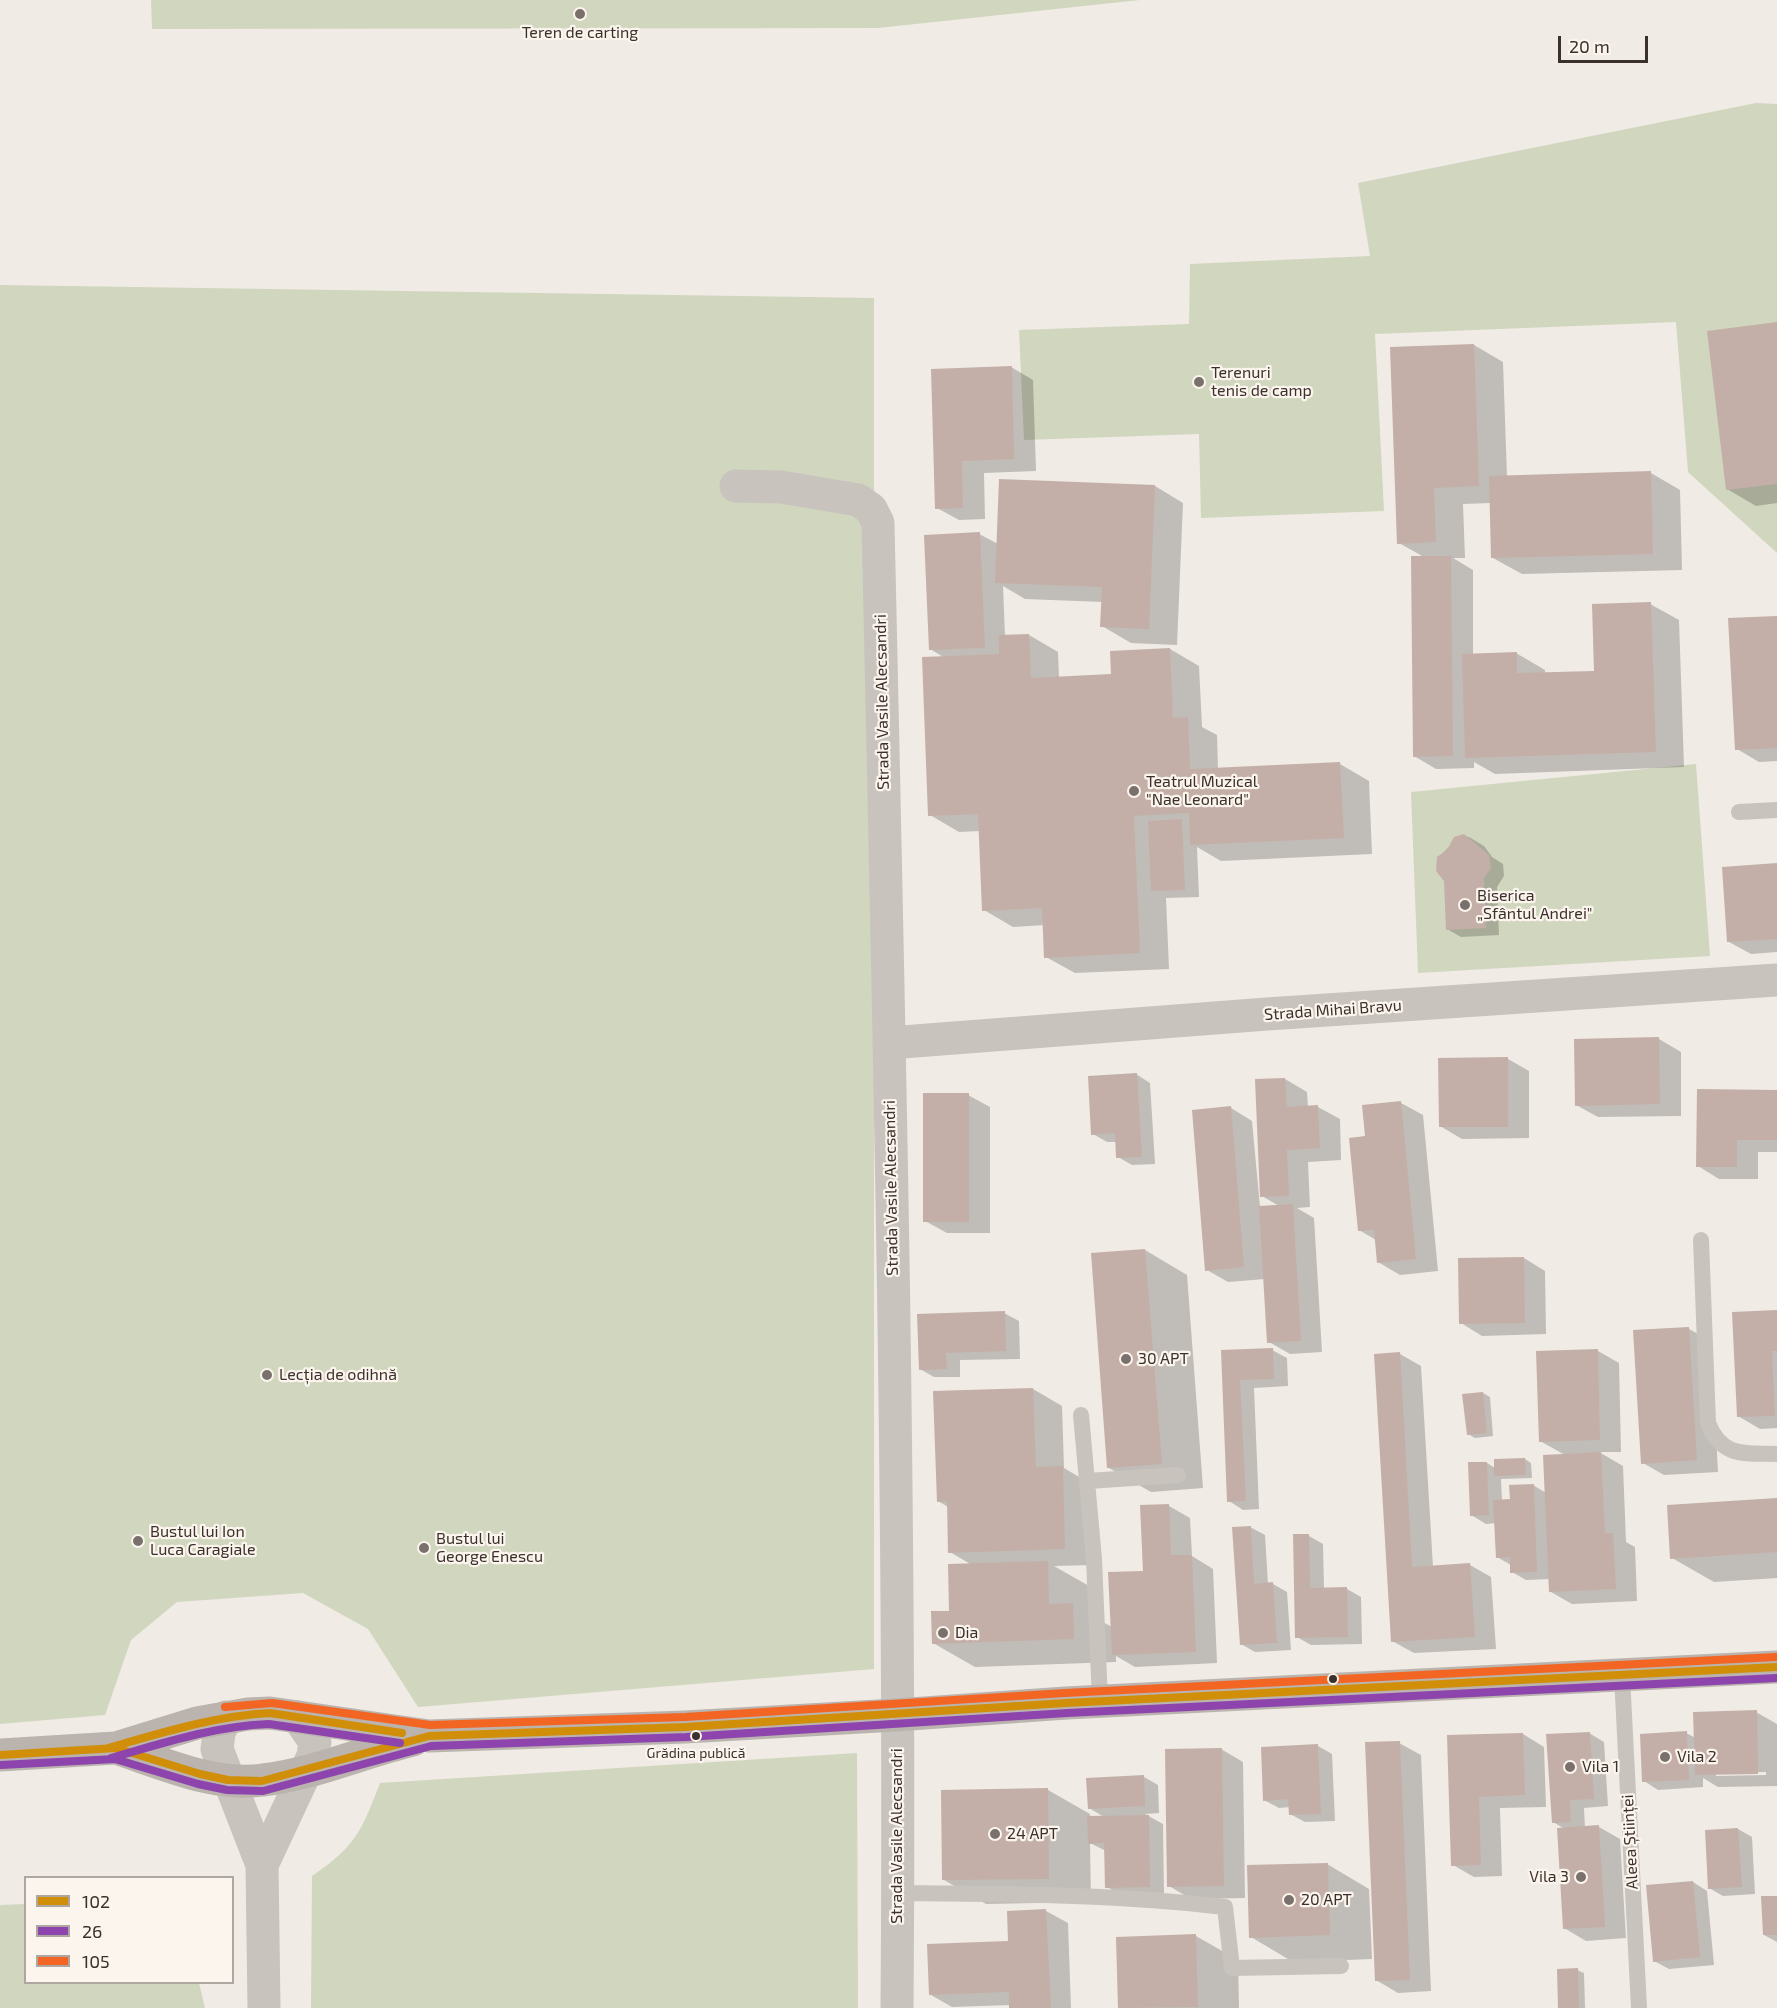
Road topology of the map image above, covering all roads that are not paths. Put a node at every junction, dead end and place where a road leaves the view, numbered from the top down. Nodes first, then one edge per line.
1 (736, 486) dead end
2 (1777, 810) edge
3 (1739, 812) dead end
4 (1777, 980) edge
5 (889, 1043) junction
6 (1701, 1240) dead end
7 (1081, 1415) dead end
8 (1777, 1454) edge
9 (1178, 1475) dead end
10 (1088, 1481) junction
11 (1777, 1667) edge
12 (1622, 1676) junction
13 (1100, 1701) junction
14 (896, 1715) junction
15 (226, 1717) junction
16 (298, 1717) junction
17 (429, 1736) junction
18 (116, 1748) junction
19 (0, 1755) edge
20 (304, 1771) junction
21 (228, 1780) junction
22 (262, 1865) junction
23 (897, 1893) junction
24 (1341, 1966) dead end
25 (264, 2008) edge
26 (897, 2008) edge
27 (1639, 2008) edge

1 - 5 street, Strada Vasile Alecsandri
2 - 3 lane
4 - 5 street, Strada Mihai Bravu
5 - 14 street, Strada Vasile Alecsandri
6 - 8 lane
7 - 10 lane
9 - 10 lane
10 - 13 lane
11 - 12 main road
12 - 13 main road
12 - 27 lane, Aleea Științei
13 - 14 main road
14 - 17 main road
14 - 23 street, Strada Vasile Alecsandri
15 - 16 main road
15 - 18 main road
15 - 21 street
16 - 17 main road
16 - 20 street
17 - 20 main road
18 - 19 main road
18 - 21 main road
20 - 21 main road
20 - 22 street
21 - 22 street
22 - 25 street
23 - 24 lane
23 - 26 street, Strada Vasile Alecsandri

